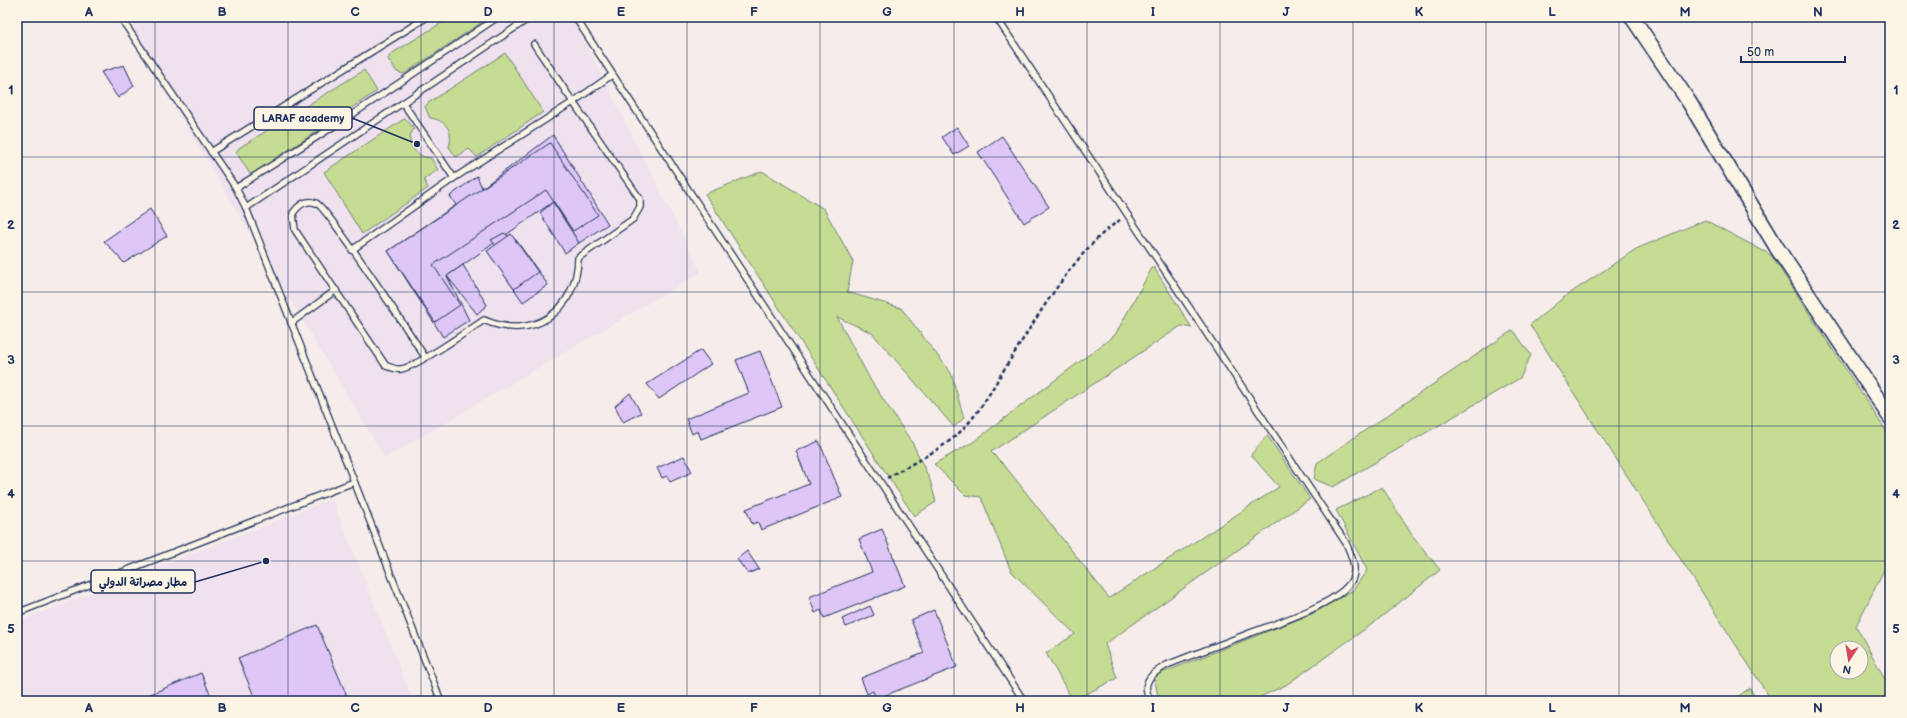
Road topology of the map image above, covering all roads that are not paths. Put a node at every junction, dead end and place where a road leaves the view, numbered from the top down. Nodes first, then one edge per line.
1 (120, 17) edge
2 (427, 17) edge
3 (498, 17) edge
4 (531, 17) edge
5 (575, 17) edge
6 (996, 17) edge
7 (1632, 17) edge
8 (534, 44) dead end
9 (612, 75) junction
10 (403, 102) junction
11 (573, 102) junction
12 (211, 152) junction
13 (454, 178) junction
14 (236, 188) junction
15 (246, 208) junction
16 (352, 250) junction
17 (336, 290) junction
18 (291, 323) junction
19 (425, 357) junction
20 (1890, 418) edge
21 (354, 482) junction
22 (17, 613) edge
23 (441, 701) edge
24 (1024, 701) edge
25 (1151, 701) edge

1 - 12 lane
2 - 12 lane
3 - 14 lane
4 - 10 lane
5 - 9 lane
6 - 25 lane
7 - 20 street
8 - 11 lane
9 - 11 lane
9 - 24 lane
10 - 13 lane
10 - 15 lane
11 - 13 lane
11 - 19 lane
12 - 14 lane
13 - 16 lane
14 - 15 lane
15 - 18 lane
16 - 17 lane
16 - 19 lane
17 - 18 lane
17 - 19 lane
18 - 21 lane
21 - 22 lane
21 - 23 lane

